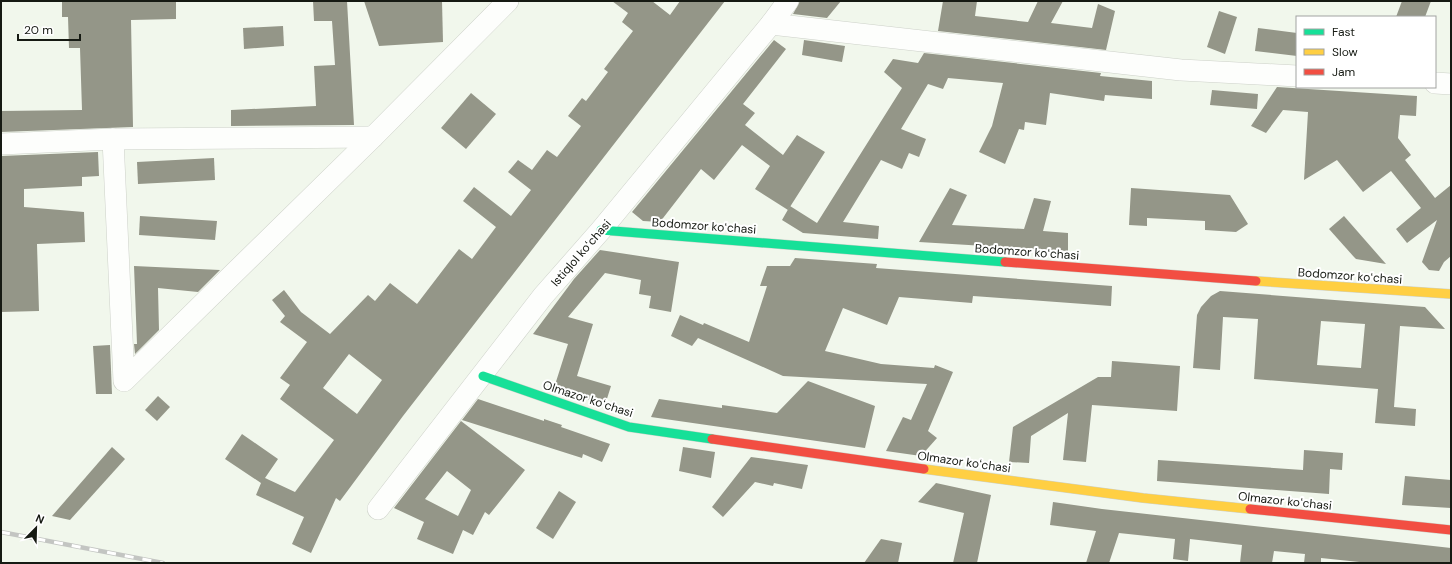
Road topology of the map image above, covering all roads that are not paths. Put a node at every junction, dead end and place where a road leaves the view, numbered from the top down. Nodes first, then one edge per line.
1 (508, 1) edge
2 (788, 1) edge
3 (771, 24) junction
4 (1296, 76) edge
5 (1436, 83) edge
6 (1451, 84) edge
7 (373, 136) junction
8 (113, 139) junction
9 (1, 144) edge
10 (602, 230) junction
11 (1451, 294) edge
12 (483, 376) junction
13 (378, 509) dead end
14 (1451, 530) edge

1 - 7 street
2 - 3 street, Istiqlol koʻchasi
3 - 4 street
3 - 10 street, Istiqlol koʻchasi
5 - 6 street
7 - 8 street
7 - 8 street
8 - 9 street
10 - 11 street, Bodomzor koʻchasi
10 - 12 street, Istiqlol koʻchasi
12 - 13 street, Istiqlol koʻchasi
12 - 14 street, Olmazor koʻchasi

